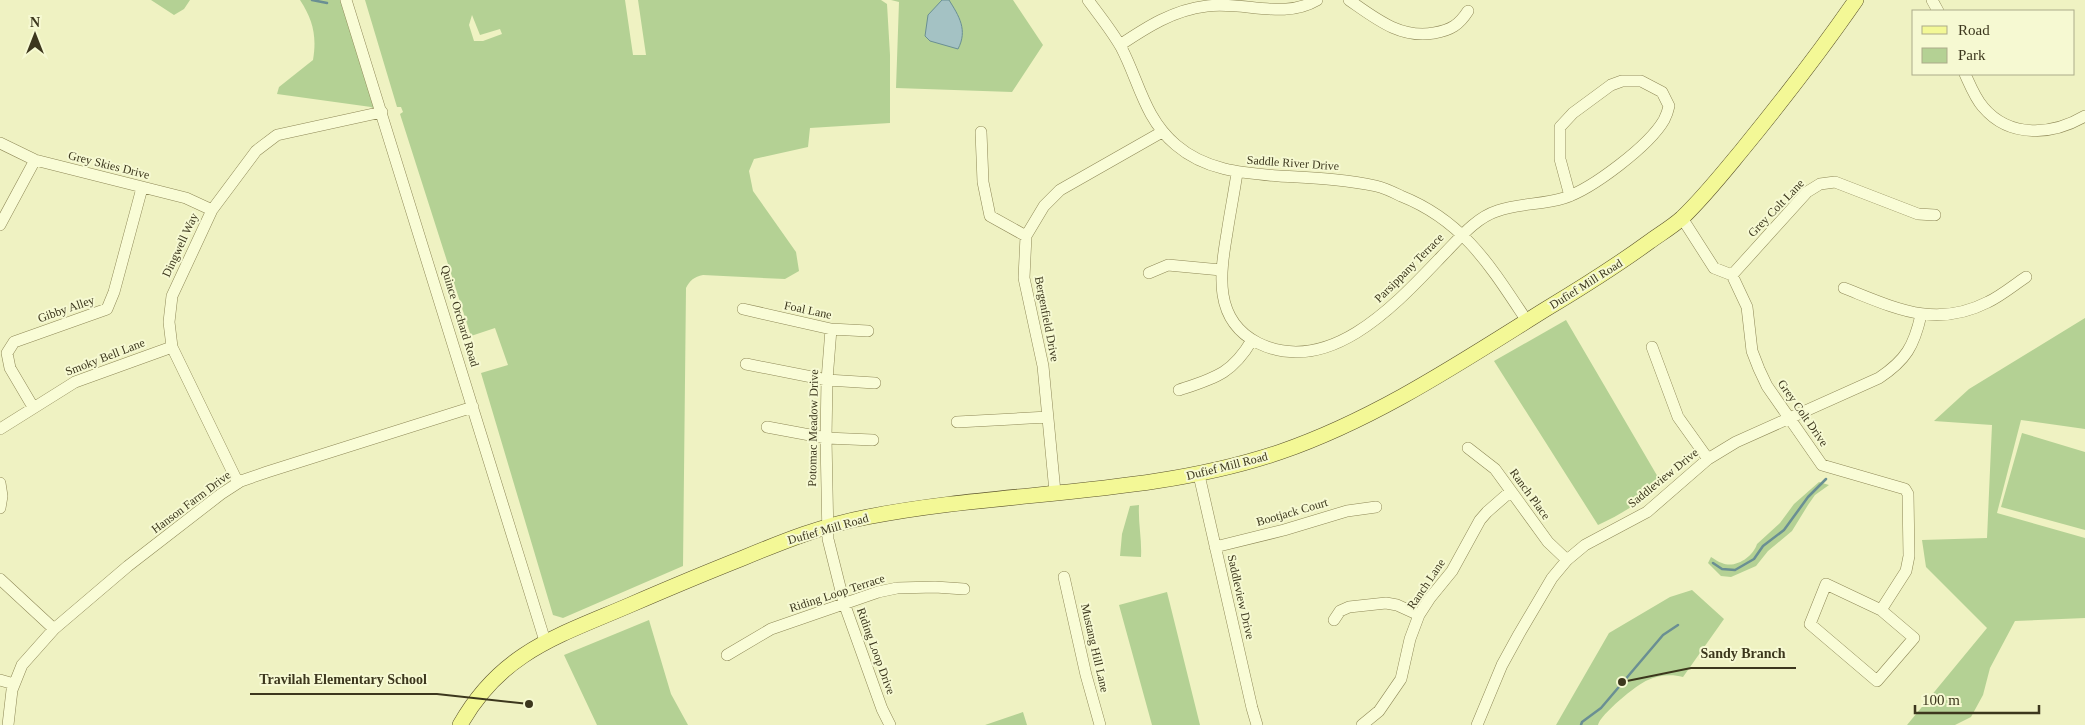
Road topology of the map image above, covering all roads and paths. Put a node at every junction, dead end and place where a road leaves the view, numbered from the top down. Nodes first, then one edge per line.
1 (346, 0) edge
2 (1088, 0) edge
3 (1317, 0) edge
4 (1349, 0) edge
5 (1856, 0) edge
6 (1208, 3) edge
7 (1468, 11) dead end
8 (1120, 45) junction
9 (1965, 75) edge
10 (382, 112) junction
11 (2085, 116) edge
12 (981, 132) dead end
13 (1162, 132) junction
14 (0, 143) edge
15 (35, 160) junction
16 (1237, 173) junction
17 (142, 188) junction
18 (1570, 196) junction
19 (212, 210) junction
20 (1935, 215) dead end
21 (2, 218) edge
22 (1682, 218) junction
23 (1463, 234) junction
24 (1026, 236) junction
25 (1221, 270) junction
26 (1149, 273) dead end
27 (1732, 276) junction
28 (2026, 277) dead end
29 (1844, 288) dead end
30 (743, 309) dead end
31 (1921, 315) junction
32 (1527, 322) junction
33 (831, 329) junction
34 (868, 331) dead end
35 (1252, 340) junction
36 (172, 347) junction
37 (1652, 347) dead end
38 (746, 364) dead end
39 (826, 380) junction
40 (875, 383) dead end
41 (1179, 390) dead end
42 (473, 406) junction
43 (33, 407) junction
44 (1048, 416) junction
45 (1788, 418) junction
46 (957, 422) dead end
47 (767, 426) dead end
48 (0, 429) edge
49 (826, 438) junction
50 (873, 440) dead end
51 (1468, 448) dead end
52 (1708, 459) junction
53 (1199, 475) junction
54 (0, 483) edge
55 (238, 483) junction
56 (1511, 491) junction
57 (1055, 492) junction
58 (1376, 507) dead end
59 (0, 508) edge
60 (826, 527) junction
61 (1215, 547) junction
62 (1567, 560) junction
63 (1064, 577) dead end
64 (0, 579) edge
65 (964, 590) dead end
66 (844, 603) junction
67 (1881, 610) junction
68 (1419, 615) junction
69 (1334, 620) dead end
70 (54, 629) junction
71 (546, 641) junction
72 (727, 655) dead end
73 (0, 680) edge
74 (14, 684) junction
75 (8, 725) edge
76 (460, 725) edge
77 (890, 725) edge
78 (1100, 725) edge
79 (1257, 725) edge
80 (1362, 725) edge
81 (1477, 725) edge

1 - 10 street, Quince Orchard Road
2 - 8 street, Saddle River Drive
3 - 6 street
4 - 7 street
5 - 22 main road, Dufief Mill Road
6 - 8 street
8 - 13 street, Saddle River Drive
9 - 11 street
10 - 19 street, Dingwell Way
10 - 42 street, Quince Orchard Road
12 - 24 street
13 - 16 street, Saddle River Drive
13 - 24 street, Bergenfield Drive
14 - 15 street, Grey Skies Drive
15 - 17 street, Grey Skies Drive
15 - 21 street
16 - 23 street, Saddle River Drive
16 - 25 street, Parsippany Terrace
17 - 19 street, Grey Skies Drive
17 - 43 street, Gibby Alley
18 - 18 street, Parsippany Terrace
18 - 23 street, Parsippany Terrace
19 - 36 street, Dingwell Way
20 - 27 street, Grey Colt Lane
22 - 27 street
22 - 32 main road, Dufief Mill Road
23 - 32 street, Saddle River Drive
23 - 35 street, Parsippany Terrace
24 - 44 street, Bergenfield Drive
25 - 26 street
25 - 35 street, Parsippany Terrace
27 - 45 street, Grey Colt Drive
28 - 31 street
29 - 31 street
30 - 33 street, Foal Lane
31 - 45 street, Saddleview Drive
32 - 53 main road, Dufief Mill Road
33 - 34 street, Foal Lane
33 - 39 street, Potomac Meadow Drive
35 - 41 street
36 - 43 street, Smoky Bell Lane
36 - 55 street, Dingwell Way
37 - 52 street
38 - 39 street
39 - 40 street
39 - 49 street, Potomac Meadow Drive
42 - 55 street, Hanson Farm Drive
42 - 71 street, Quince Orchard Road
43 - 48 street, Smoky Bell Lane
44 - 46 street
44 - 57 street, Bergenfield Drive
45 - 52 street, Saddleview Drive
45 - 67 street, Grey Colt Drive
47 - 49 street
49 - 50 street
49 - 60 street, Potomac Meadow Drive
51 - 56 street, Ranch Place
52 - 62 street, Saddleview Drive
53 - 57 main road, Dufief Mill Road
53 - 61 street, Saddleview Drive
54 - 59 street
55 - 70 street, Hanson Farm Drive
56 - 62 street, Ranch Place
56 - 68 street, Ranch Lane
57 - 60 main road, Dufief Mill Road
58 - 61 street, Bootjack Court
60 - 66 street, Riding Loop Drive
60 - 71 main road, Dufief Mill Road
61 - 79 street, Saddleview Drive
62 - 81 street, Saddleview Drive
63 - 78 street, Mustang Hill Lane
64 - 70 street
65 - 66 street, Riding Loop Terrace
66 - 72 street, Riding Loop Terrace
66 - 77 street, Riding Loop Drive
67 - 67 street
68 - 69 street
68 - 80 street, Ranch Lane
70 - 74 street, Hanson Farm Drive
71 - 76 main road, Dufief Mill Road
73 - 74 street
74 - 75 street, Hanson Farm Drive

